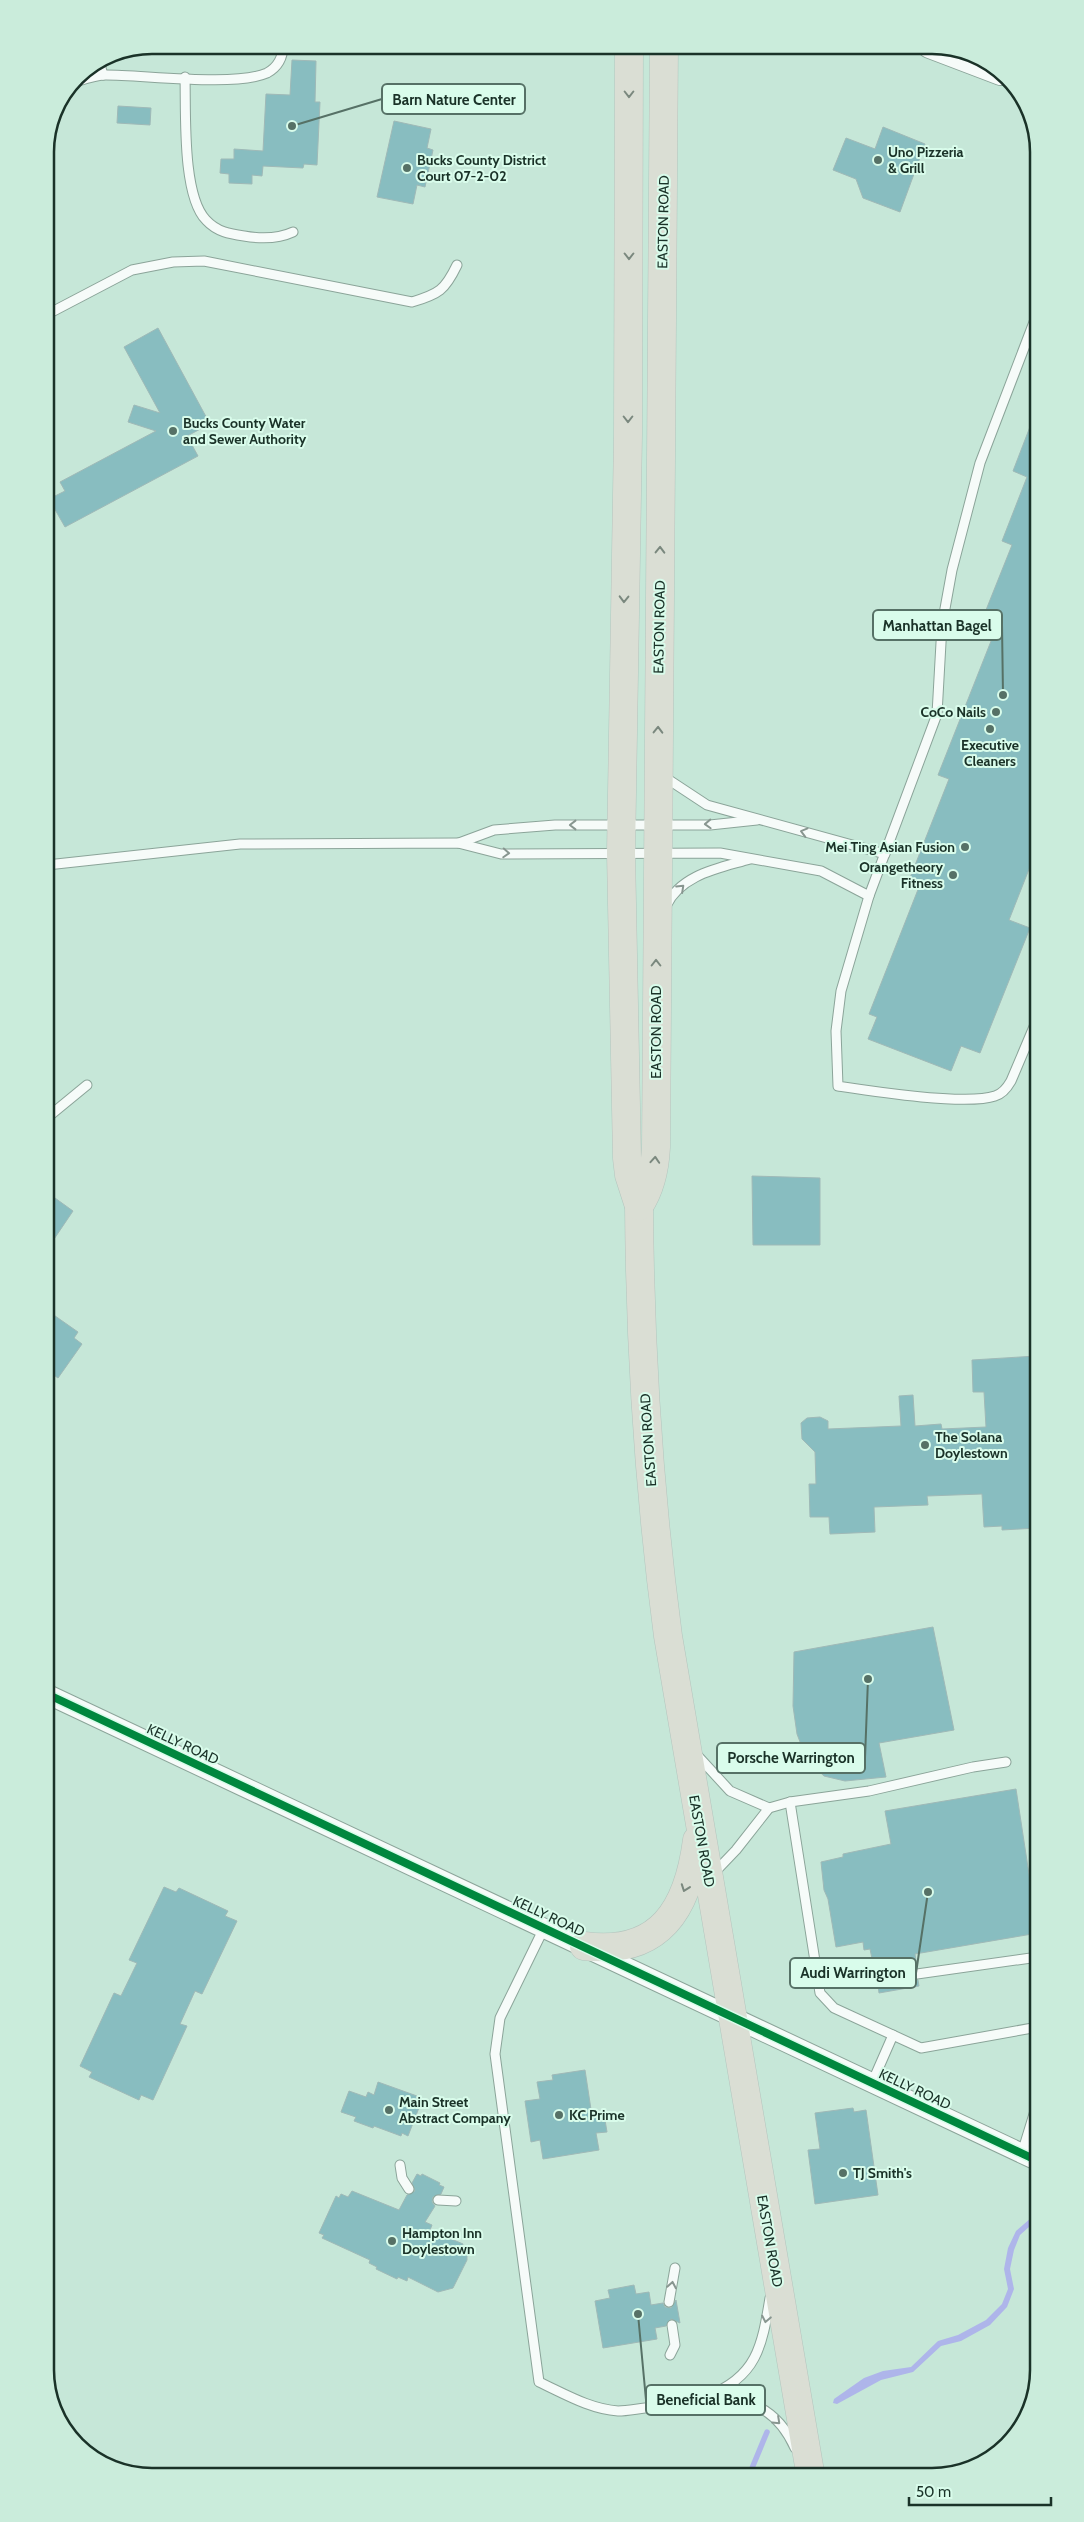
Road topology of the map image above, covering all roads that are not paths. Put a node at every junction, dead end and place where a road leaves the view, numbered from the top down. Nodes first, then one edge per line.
1 (283, 54) edge
2 (629, 54) edge
3 (664, 54) edge
4 (101, 68) edge
5 (103, 75) junction
6 (185, 77) junction
7 (85, 80) edge
8 (293, 232) dead end
9 (458, 265) dead end
10 (54, 311) edge
11 (1030, 332) edge
12 (658, 773) junction
13 (756, 820) junction
14 (622, 825) junction
15 (657, 825) junction
16 (458, 843) junction
17 (657, 852) junction
18 (621, 853) junction
19 (885, 854) junction
20 (751, 859) junction
21 (54, 863) edge
22 (869, 896) junction
23 (656, 929) junction
24 (1030, 1037) edge
25 (87, 1085) dead end
26 (54, 1112) edge
27 (639, 1206) junction
28 (54, 1698) edge
29 (685, 1742) junction
30 (1006, 1762) dead end
31 (790, 1802) junction
32 (769, 1808) junction
33 (699, 1824) junction
34 (709, 1878) junction
35 (544, 1927) junction
36 (584, 1946) junction
37 (1030, 1958) edge
38 (815, 1963) junction
39 (918, 1974) dead end
40 (876, 1980) dead end
41 (731, 2016) junction
42 (1030, 2028) edge
43 (893, 2035) junction
44 (872, 2083) junction
45 (1030, 2157) edge
46 (400, 2165) dead end
47 (410, 2189) dead end
48 (438, 2200) dead end
49 (456, 2202) dead end
50 (674, 2268) dead end
51 (775, 2271) junction
52 (669, 2302) dead end
53 (672, 2325) dead end
54 (670, 2355) dead end
55 (700, 2398) junction
56 (804, 2468) edge
57 (809, 2468) edge

1 - 6 lane
2 -> 14 highway, EASTON ROAD
12 -> 3 highway, EASTON ROAD
4 - 5 lane
5 - 6 lane
5 - 7 lane
6 - 8 lane
9 - 10 lane
11 - 19 lane
12 - 13 lane
12 - 15 highway, EASTON ROAD
13 -> 15 lane
19 -> 13 lane
14 - 15 lane
14 -> 16 lane
14 - 18 highway, EASTON ROAD
15 - 17 highway, EASTON ROAD
16 -> 18 lane
16 - 21 lane
17 - 18 lane
17 - 20 lane
17 - 23 highway, EASTON ROAD
18 - 27 highway, EASTON ROAD
19 - 22 lane
20 - 22 lane
23 -> 20 lane
22 - 24 lane
27 -> 23 highway, EASTON ROAD
25 - 26 lane
27 - 29 highway, EASTON ROAD
28 - 35 street, KELLY ROAD
29 - 32 lane
29 - 33 highway, EASTON ROAD
30 - 31 lane
31 - 32 lane
31 - 38 lane
32 - 34 lane
33 - 34 highway, EASTON ROAD
33 -> 36 highway
34 - 41 highway, EASTON ROAD
35 - 36 street, KELLY ROAD
35 - 55 lane
36 - 41 street, KELLY ROAD
37 - 39 lane
38 - 40 lane
38 - 43 lane
41 - 44 street, KELLY ROAD
41 - 51 highway, EASTON ROAD
42 - 43 lane
43 - 44 lane
44 - 45 street, KELLY ROAD
46 - 47 lane
48 - 49 lane
52 -> 50 lane
51 -> 55 lane
51 - 57 highway, EASTON ROAD
53 - 54 lane
55 -> 56 lane

